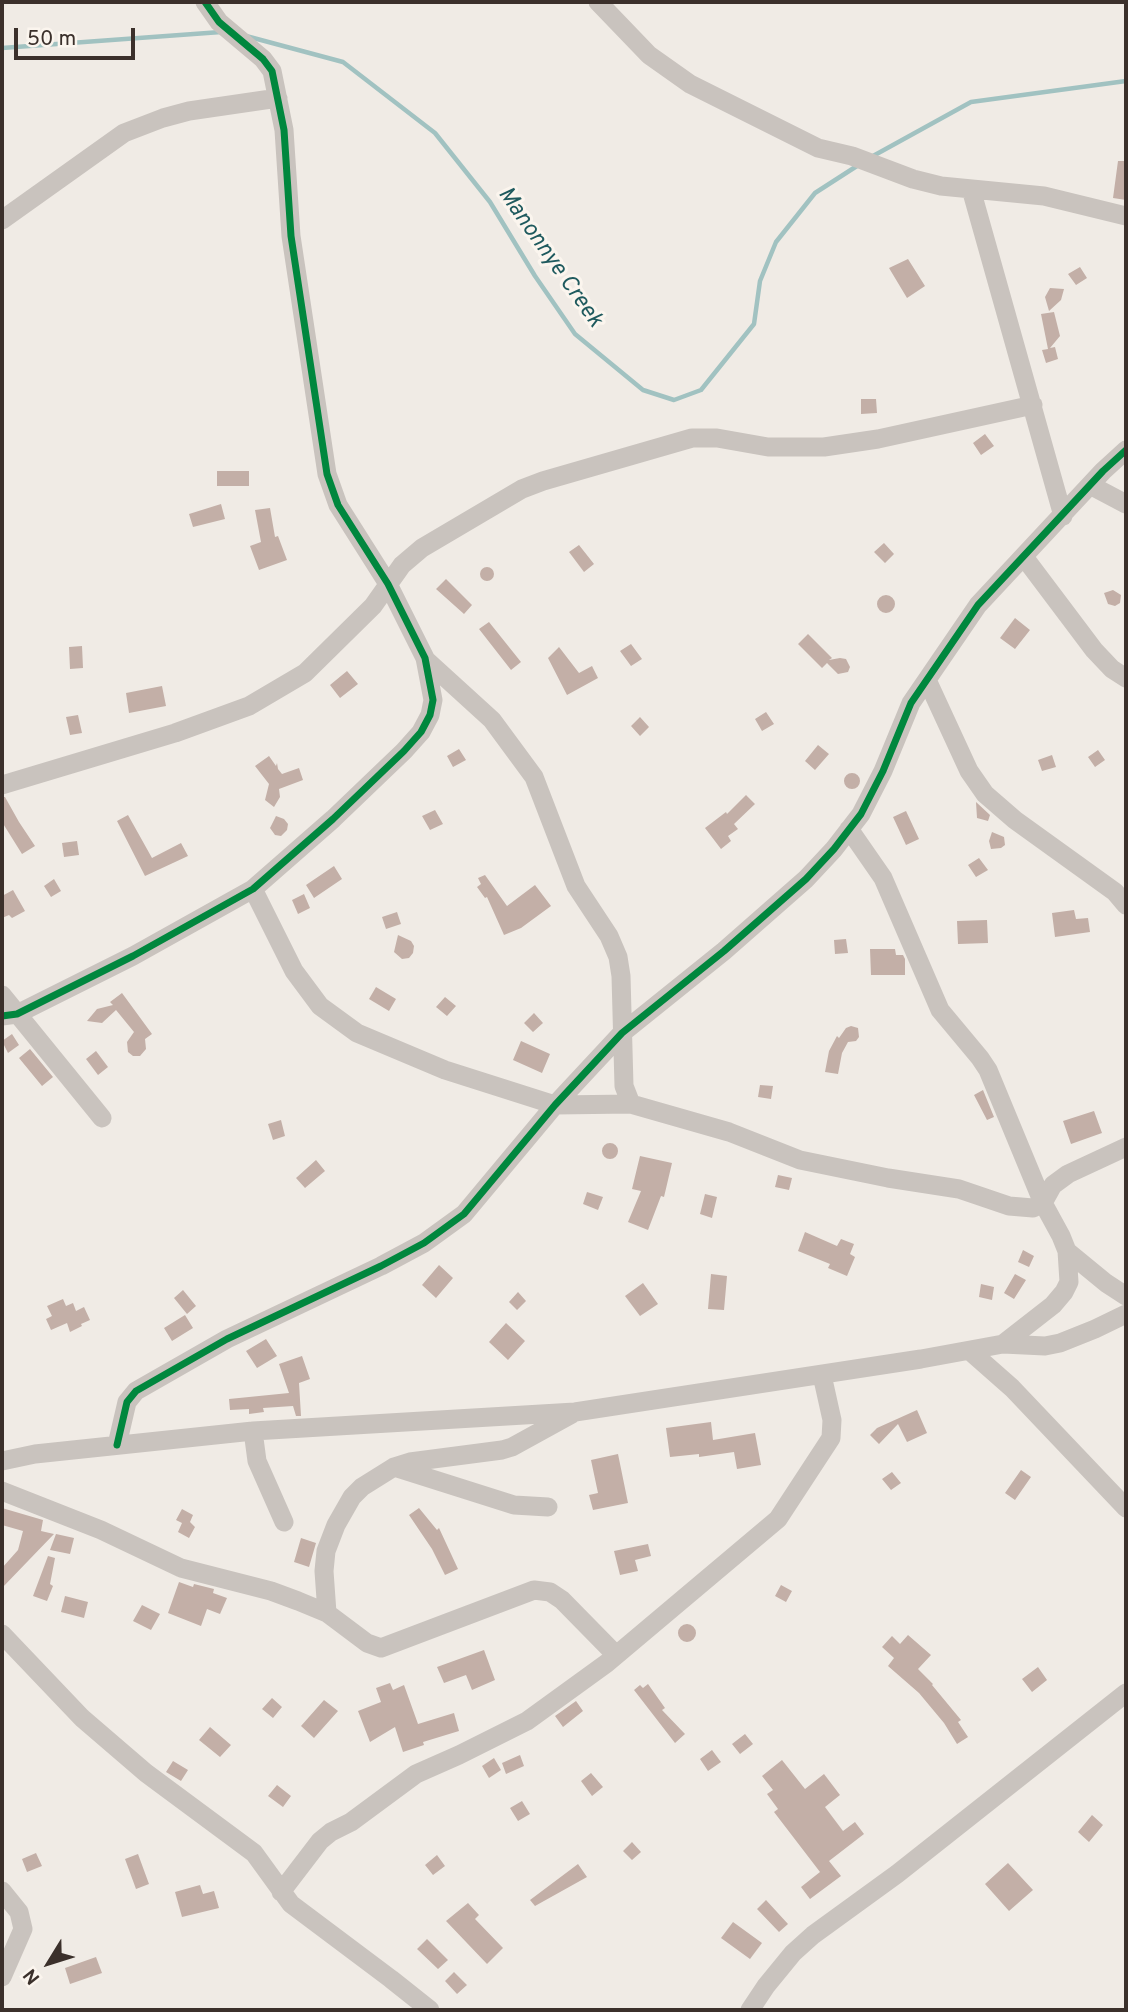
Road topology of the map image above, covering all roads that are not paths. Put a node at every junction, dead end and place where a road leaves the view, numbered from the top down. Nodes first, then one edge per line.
1 (205, 2) edge
2 (598, 2) edge
3 (278, 98) junction
4 (971, 189) junction
5 (1126, 216) edge
6 (2, 220) edge
7 (1032, 405) junction
8 (1126, 450) edge
9 (1090, 485) junction
10 (1126, 504) edge
11 (1063, 516) junction
12 (1024, 557) junction
13 (388, 584) junction
14 (425, 658) junction
15 (1124, 673) edge
16 (927, 680) junction
17 (2, 785) edge
18 (849, 829) junction
19 (253, 889) junction
20 (1126, 905) edge
21 (2, 995) edge
22 (10, 1015) edge
23 (622, 1033) junction
24 (631, 1104) junction
25 (555, 1105) junction
26 (102, 1118) dead end
27 (1126, 1147) edge
28 (1042, 1203) junction
29 (1067, 1251) junction
30 (1126, 1296) edge
31 (1126, 1314) edge
32 (1003, 1344) junction
33 (970, 1351) junction
34 (822, 1375) junction
35 (575, 1412) junction
36 (253, 1431) junction
37 (117, 1446) junction
38 (2, 1461) edge
39 (394, 1467) junction
40 (2, 1491) edge
41 (548, 1507) dead end
42 (1126, 1508) edge
43 (284, 1522) dead end
44 (327, 1613) junction
45 (2, 1634) edge
46 (616, 1655) junction
47 (1126, 1693) edge
48 (2, 1891) edge
49 (281, 1892) junction
50 (2, 1977) edge
51 (429, 2010) edge
52 (750, 2010) edge

1 - 3 street
2 - 4 street
3 - 6 street
3 - 13 street
4 - 5 street
4 - 7 street
7 - 11 street
7 - 13 street
8 - 9 street
9 - 10 street
9 - 11 street
11 - 12 street
12 - 15 street
12 - 16 street
13 - 14 street
13 - 17 street
14 - 19 street
14 - 23 street
16 - 18 street
16 - 20 street
18 - 23 street
18 - 28 street
19 - 22 street
19 - 25 street
21 - 22 street
22 - 26 street
23 - 24 street
23 - 25 street
24 - 25 street
24 - 28 street
25 - 37 street
27 - 28 street
28 - 29 street
29 - 30 street
29 - 32 street
31 - 32 street
32 - 33 street
33 - 34 street
33 - 42 street
34 - 35 street
34 - 46 street
35 - 36 street
35 - 39 street
36 - 37 street
36 - 43 street
37 - 38 street
39 - 41 street
39 - 44 street
40 - 44 street
44 - 46 street
45 - 49 street
46 - 49 street
47 - 52 street
48 - 50 street
49 - 51 street

